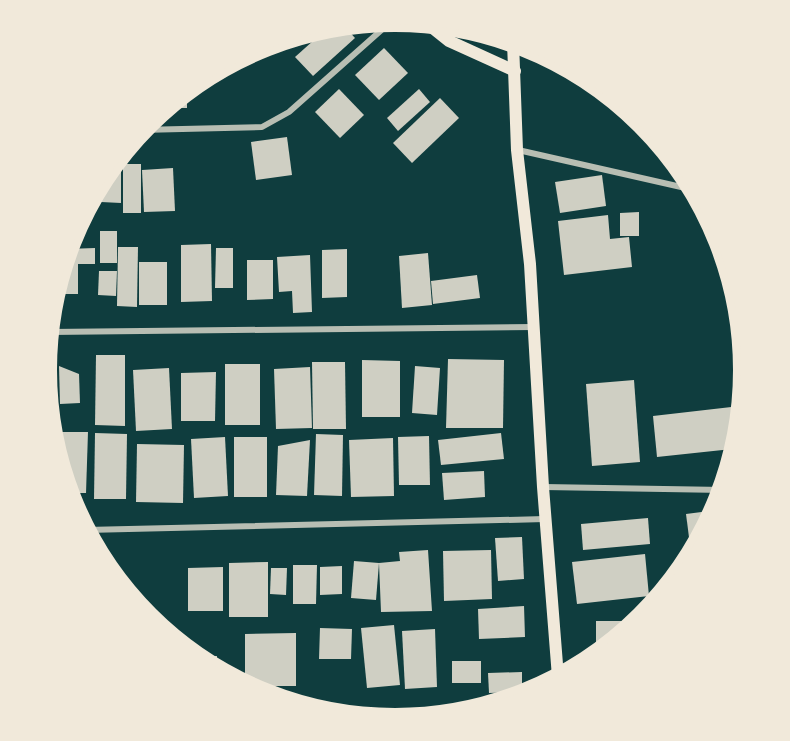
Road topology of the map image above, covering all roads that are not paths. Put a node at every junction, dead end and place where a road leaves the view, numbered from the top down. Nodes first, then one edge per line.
1 (383, 29) edge
2 (436, 31) edge
3 (514, 50) edge
4 (515, 71) junction
5 (152, 130) edge
6 (517, 150) junction
7 (684, 188) edge
8 (534, 327) junction
9 (55, 332) edge
10 (543, 487) junction
11 (715, 490) edge
12 (545, 519) junction
13 (93, 530) edge
14 (558, 671) edge

1 - 5 street
2 - 4 main road
3 - 4 main road
4 - 6 main road
6 - 7 street
6 - 8 main road
8 - 9 street
8 - 10 main road
10 - 11 street
10 - 12 main road
12 - 13 street
12 - 14 main road

